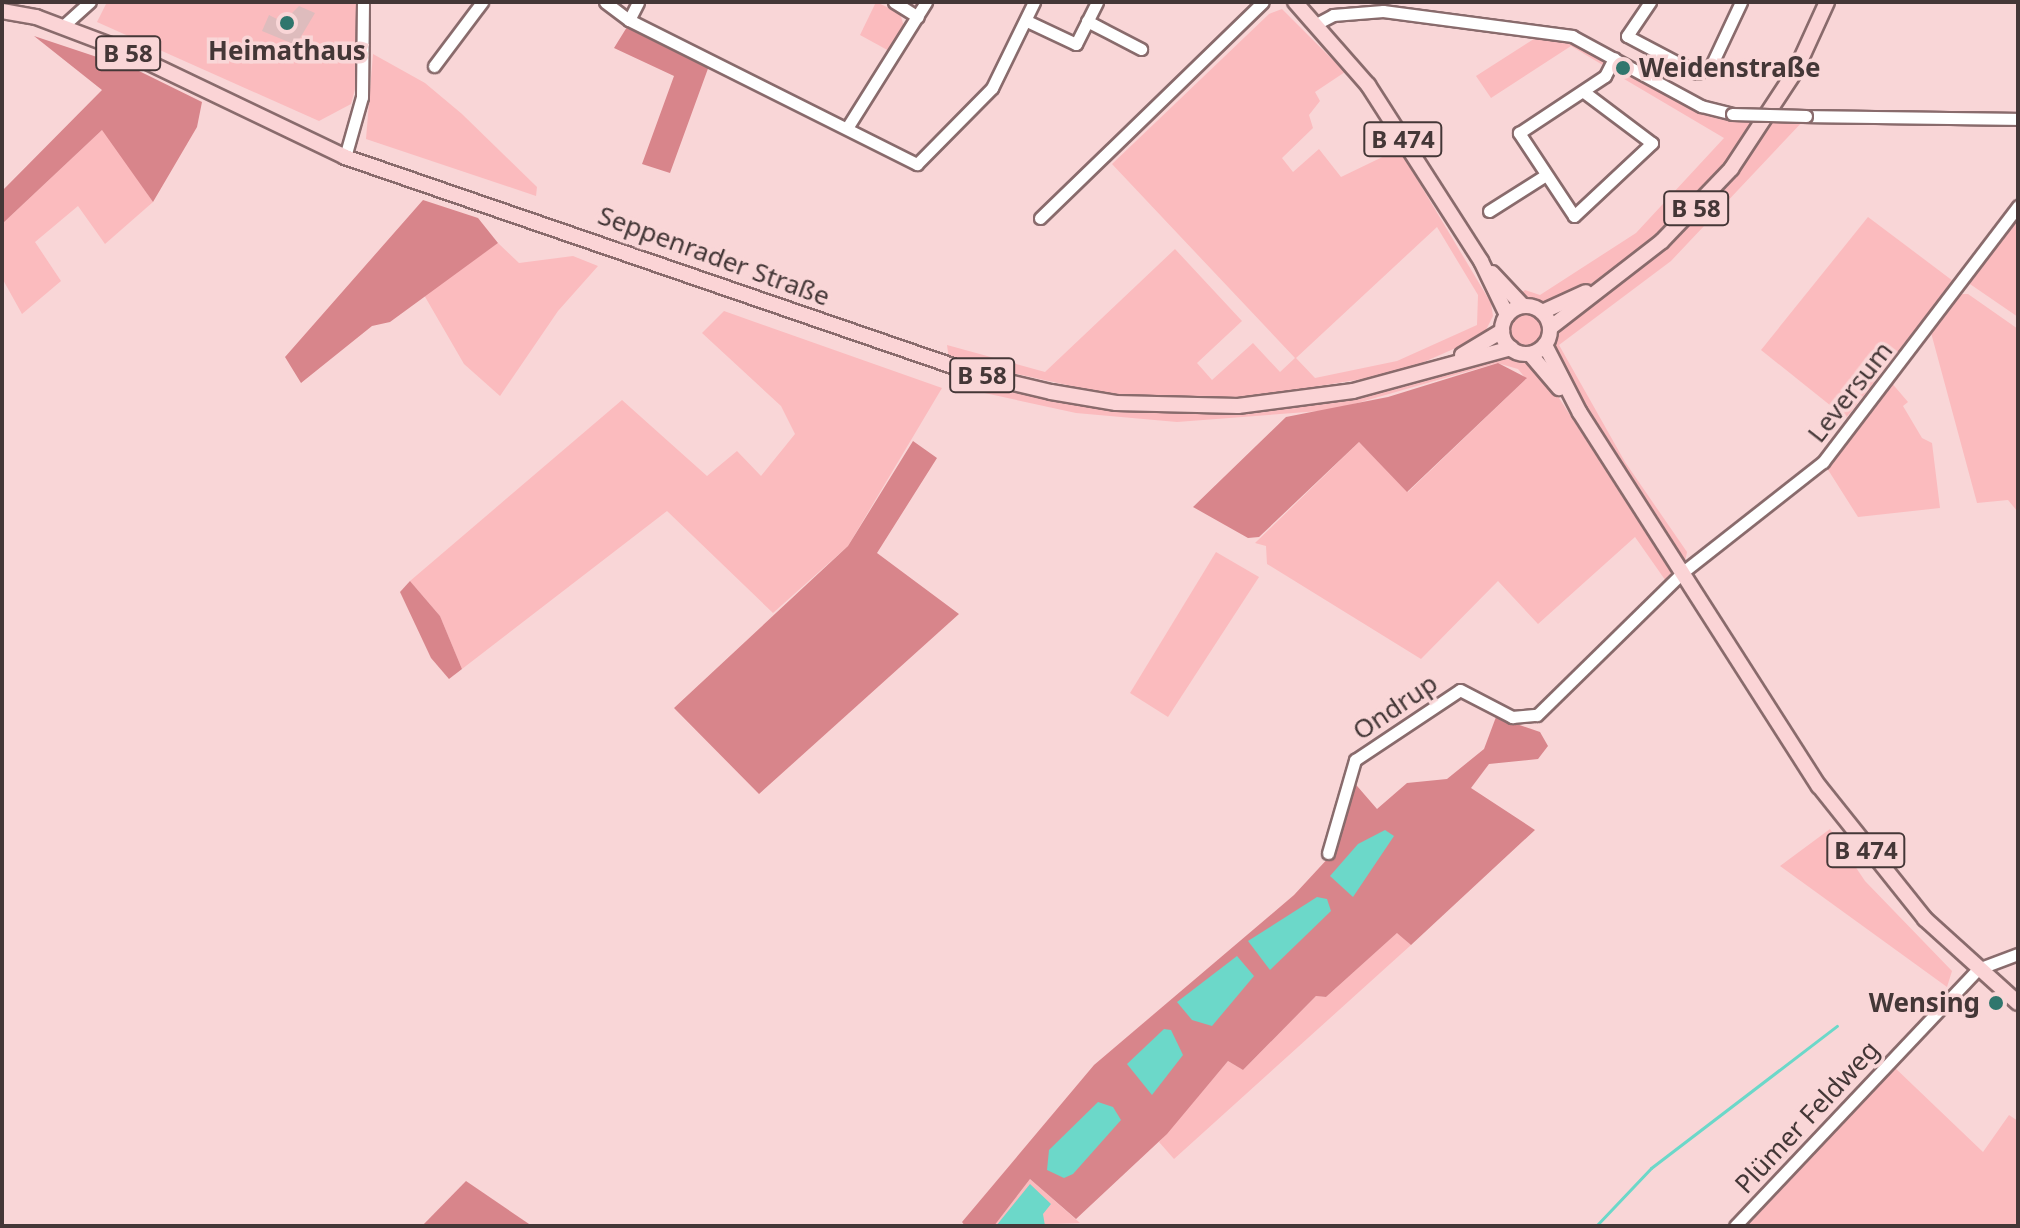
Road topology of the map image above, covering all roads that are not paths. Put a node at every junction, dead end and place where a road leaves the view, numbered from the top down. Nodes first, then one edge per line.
1 (90, 2) edge
2 (363, 2) edge
3 (482, 2) edge
4 (605, 2) edge
5 (638, 2) edge
6 (894, 2) edge
7 (926, 2) edge
8 (1034, 2) edge
9 (1097, 2) edge
10 (1263, 2) edge
11 (1295, 2) edge
12 (1650, 2) edge
13 (1742, 2) edge
14 (1827, 2) edge
15 (2, 11) edge
16 (918, 17) junction
17 (629, 20) junction
18 (1027, 21) junction
19 (1087, 21) junction
20 (66, 22) junction
21 (1318, 23) junction
22 (1141, 49) dead end
23 (1614, 58) junction
24 (434, 66) dead end
25 (1584, 92) junction
26 (2018, 119) edge
27 (847, 128) junction
28 (345, 157) junction
29 (1546, 175) junction
30 (2018, 206) edge
31 (1489, 211) dead end
32 (1040, 218) dead end
33 (1481, 261) junction
34 (1616, 278) junction
35 (1523, 306) junction
36 (1542, 312) junction
37 (1507, 315) junction
38 (1550, 328) junction
39 (1502, 331) junction
40 (1545, 345) junction
41 (1511, 348) junction
42 (1530, 354) junction
43 (1437, 369) junction
44 (1580, 413) junction
45 (1683, 572) junction
46 (1328, 853) dead end
47 (2018, 954) edge
48 (1978, 969) junction
49 (2018, 1003) edge
50 (1735, 1226) edge

1 - 20 street
2 - 28 street
3 - 24 street
4 - 17 street
5 - 17 street
6 - 16 street
7 - 16 street
8 - 18 street
9 - 19 street
10 - 32 street
11 - 21 main road, B 474
12 - 13 street
14 - 34 main road, B 58
15 - 20 main road, Seppenrader Straße / B 58
16 - 27 street
17 - 27 street
18 - 19 street
18 - 27 street
19 - 22 street
20 - 28 main road, Seppenrader Straße / B 58
21 - 23 street
21 - 33 main road, B 474
23 - 25 street
23 - 26 street, bridge
25 - 29 street
25 - 29 street
28 - 43 main road, Seppenrader Straße / B 58
29 - 31 street
30 - 45 street, Leversum
33 - 35 main road, B 474
33 - 37 main road, B 474
34 - 36 main road, B 58
34 - 38 main road, B 58
35 - 36 main road
35 - 37 main road
36 - 38 main road
37 - 39 main road
38 - 40 main road
39 - 41 main road
39 - 43 main road, Seppenrader Straße / B 58
40 - 42 main road
40 - 44 main road, B 474
41 - 42 main road
41 - 43 main road, Seppenrader Straße / B 58
42 - 44 main road, B 474
44 - 45 main road, B 474
45 - 46 street, Ondrup
45 - 48 main road, B 474
47 - 48 street
48 - 49 main road, B 474
48 - 50 street, Plümer Feldweg

